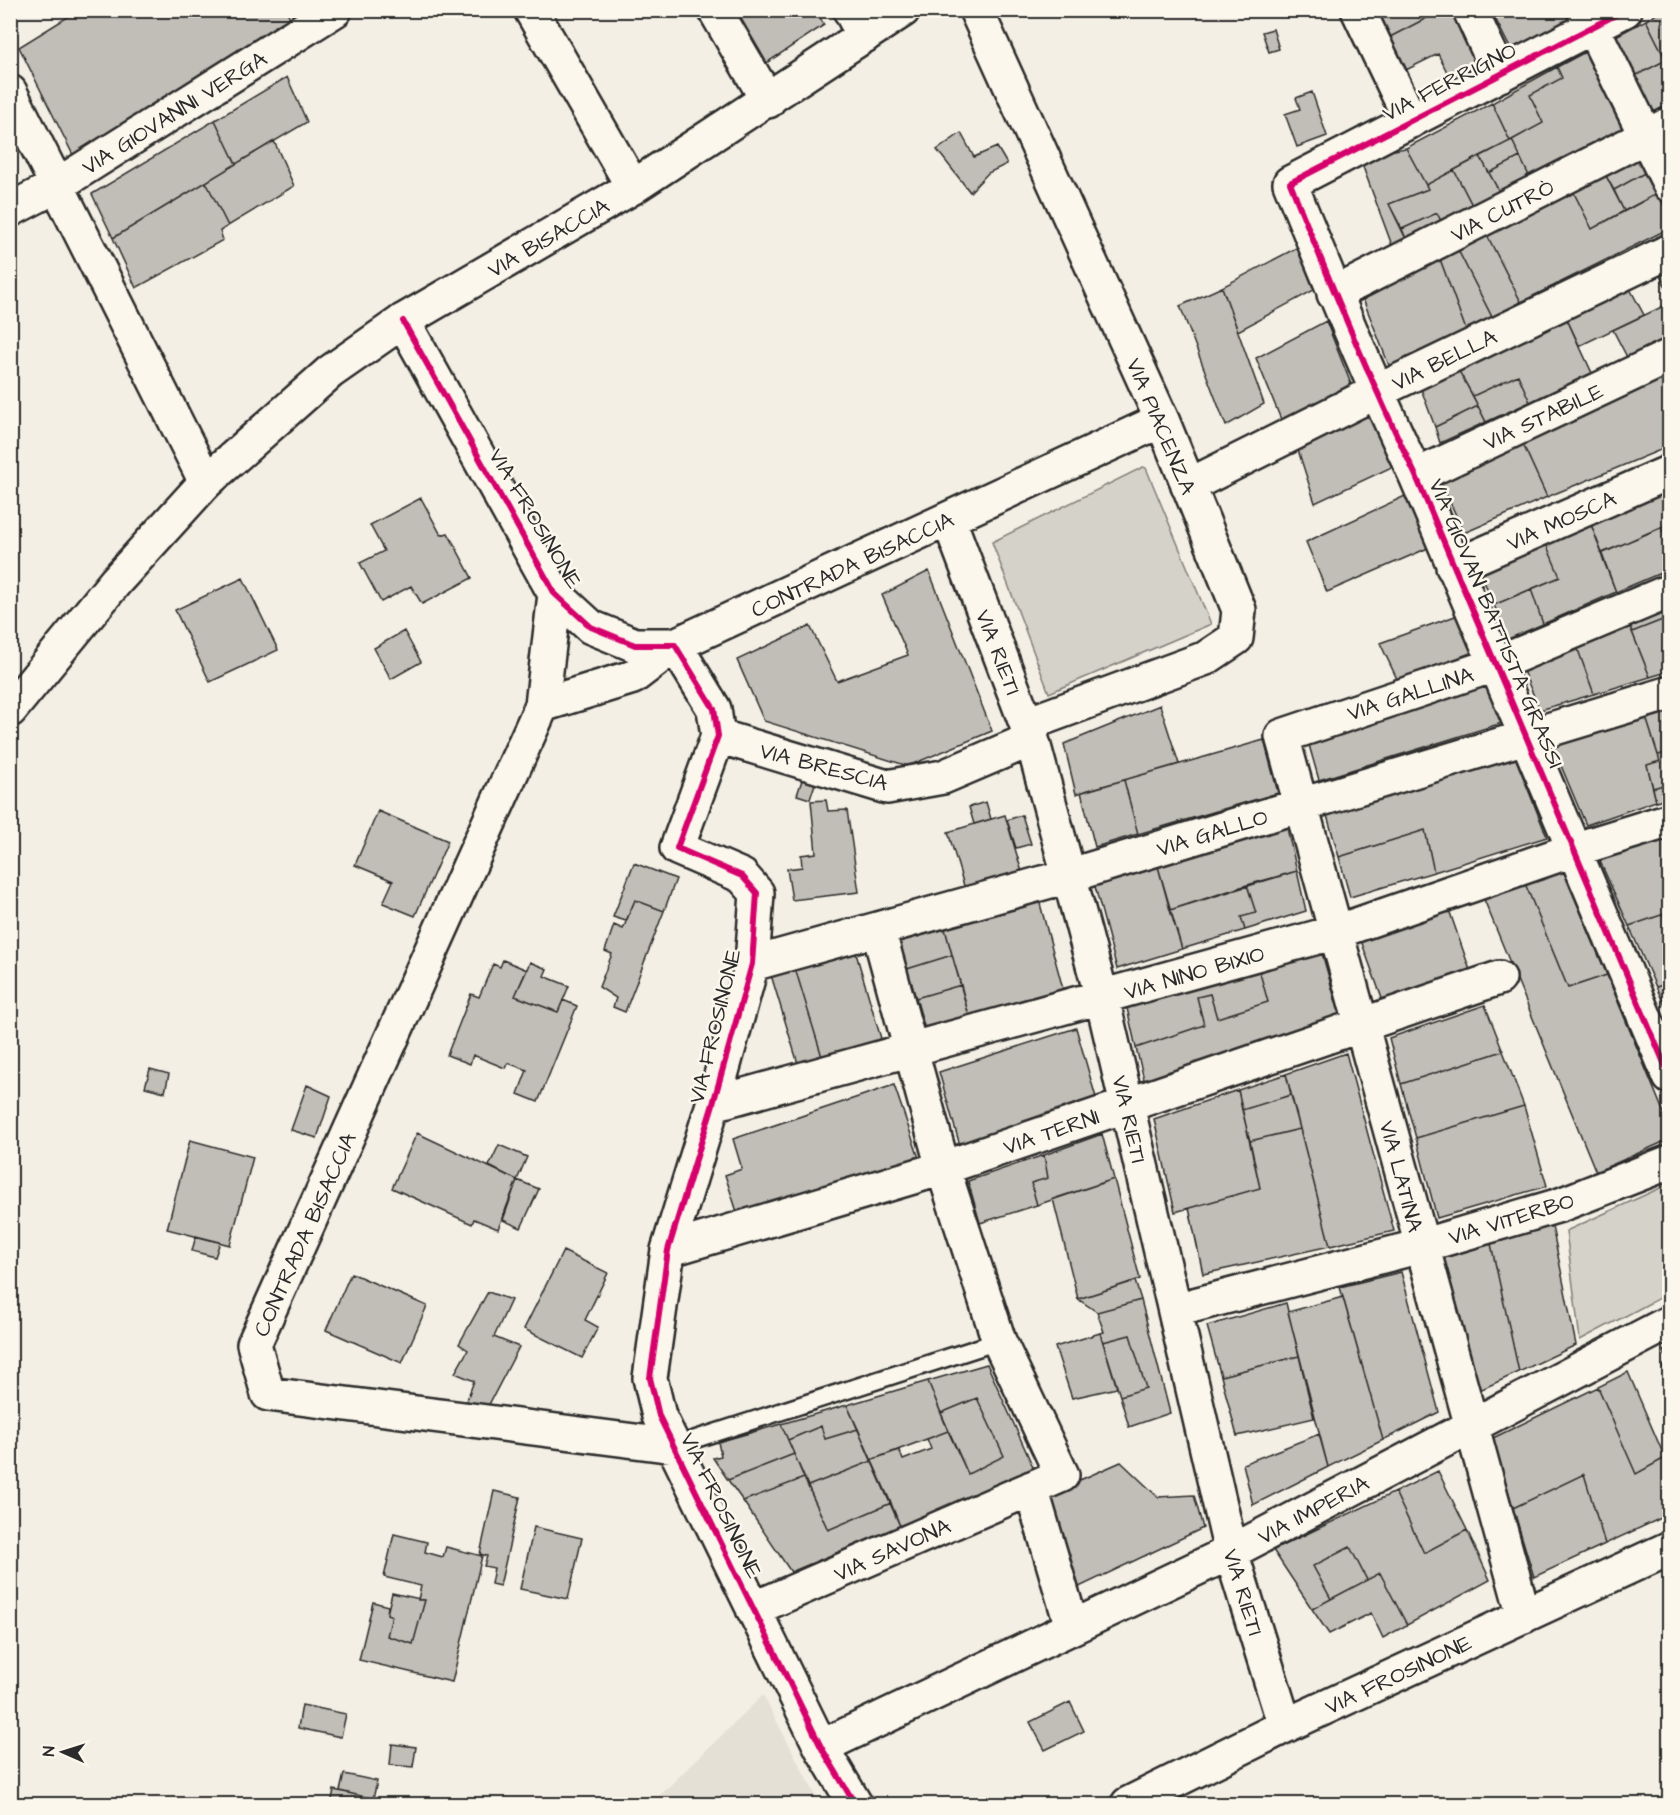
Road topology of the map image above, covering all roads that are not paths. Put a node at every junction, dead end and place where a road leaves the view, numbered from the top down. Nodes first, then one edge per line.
1 (335, 10) edge
2 (531, 10) edge
3 (715, 10) edge
4 (903, 10) edge
5 (976, 10) edge
6 (1358, 10) edge
7 (1470, 10) edge
8 (1625, 10) edge
9 (1587, 19) edge
10 (857, 23) edge
11 (1500, 75) junction
12 (10, 92) edge
13 (768, 101) junction
14 (1411, 121) junction
15 (1658, 131) edge
16 (1290, 183) joint
17 (1670, 185) edge
18 (56, 186) junction
19 (633, 187) junction
20 (10, 210) edge
21 (1670, 251) edge
22 (1334, 294) junction
23 (404, 321) junction
24 (1670, 356) edge
25 (1376, 392) junction
26 (1162, 420) junction
27 (1670, 472) edge
28 (1416, 476) junction
29 (206, 482) junction
30 (1188, 486) junction
31 (949, 520) junction
32 (1453, 567) junction
33 (1670, 591) edge
34 (555, 594) junction
35 (675, 645) junction
36 (1494, 665) junction
37 (1670, 693) edge
38 (542, 705) junction
39 (10, 710) edge
40 (1030, 732) junction
41 (717, 736) junction
42 (1282, 736) joint
43 (1525, 737) junction
44 (1301, 805) junction
45 (1670, 820) edge
46 (1573, 849) junction
47 (1068, 876) junction
48 (878, 930) junction
49 (1336, 932) junction
50 (752, 964) junction
51 (1499, 978) dead end
52 (1102, 998) junction
53 (1361, 1024) junction
54 (911, 1048) junction
55 (1670, 1077) edge
56 (713, 1104) junction
57 (1127, 1105) junction
58 (1670, 1162) edge
59 (943, 1168) junction
60 (1421, 1246) junction
61 (668, 1250) junction
62 (1175, 1310) junction
63 (1670, 1322) edge
64 (999, 1341) junction
65 (1472, 1425) junction
66 (674, 1446) junction
67 (1031, 1488) junction
68 (1670, 1548) edge
69 (1231, 1552) junction
70 (753, 1609) junction
71 (1524, 1616) junction
72 (1072, 1627) junction
73 (1285, 1726) junction
74 (821, 1747) junction
75 (855, 1804) edge
76 (1128, 1804) edge

1 - 18 street, VIA GIOVANNI VERGA
2 - 19 street
3 - 13 street
4 - 10 street, VIA BISACCIA
5 - 26 street, VIA PIACENZA
6 - 14 street
7 - 11 street
8 - 9 street, VIA FERRIGNO
9 - 11 street, VIA FERRIGNO
9 - 15 street
10 - 13 street, VIA BISACCIA
11 - 14 street, VIA FERRIGNO
12 - 18 street
13 - 19 street, VIA BISACCIA
14 - 16 street, VIA FERRIGNO
15 - 17 street
15 - 22 street, VIA CUTRÒ
16 - 22 street, VIA GIOVAN BATTISTA GRASSI
18 - 20 street, VIA GIOVANNI VERGA
18 - 29 street
19 - 23 street, VIA BISACCIA
21 - 25 street, VIA BELLA
22 - 25 street, VIA GIOVAN BATTISTA GRASSI
23 - 29 street, VIA BISACCIA
23 - 34 street, VIA FROSINONE
24 - 28 street, VIA STABILE
25 - 28 street, VIA GIOVAN BATTISTA GRASSI
25 - 30 street, VIA BELLA
26 - 30 street, VIA PIACENZA
26 - 31 street, CONTRADA BISACCIA
27 - 32 street, VIA MOSCA
28 - 32 street, VIA GIOVAN BATTISTA GRASSI
29 - 39 street, VIA BISACCIA
30 - 40 street, VIA PIACENZA
31 - 35 street, CONTRADA BISACCIA
31 - 40 street, VIA RIETI
32 - 36 street, VIA GIOVAN BATTISTA GRASSI
33 - 36 street, VIA GALLINA
34 - 35 street, VIA FROSINONE
34 - 38 street, CONTRADA BISACCIA
35 - 38 street, CONTRADA BISACCIA
35 - 41 street, VIA FROSINONE
36 - 42 street, VIA GALLINA
36 - 43 street, VIA GIOVAN BATTISTA GRASSI
37 - 43 street, VIA GALLO
38 - 66 street, CONTRADA BISACCIA
40 - 41 street, VIA BRESCIA
40 - 47 street, VIA RIETI
41 - 50 street, VIA FROSINONE
42 - 44 street, VIA LATINA
43 - 44 street, VIA GALLO
43 - 46 street, VIA GIOVAN BATTISTA GRASSI
44 - 47 street, VIA GALLO
44 - 49 street, VIA LATINA
45 - 46 street, VIA NINO BIXIO
46 - 49 street, VIA NINO BIXIO
46 - 55 street, VIA GIOVAN BATTISTA GRASSI
47 - 48 street, VIA GALLO
47 - 52 street, VIA RIETI
48 - 50 street, VIA GALLO
48 - 54 street
49 - 52 street, VIA NINO BIXIO
49 - 53 street, VIA LATINA
50 - 56 street, VIA FROSINONE
51 - 53 street, VIA TERNI
52 - 54 street, VIA NINO BIXIO
52 - 57 street, VIA RIETI
53 - 57 street, VIA TERNI
53 - 60 street, VIA LATINA
54 - 56 street, VIA NINO BIXIO
54 - 59 street
56 - 61 street, VIA FROSINONE
57 - 59 street, VIA TERNI
57 - 62 street, VIA RIETI
58 - 60 street, VIA VITERBO
59 - 61 street, VIA TERNI
59 - 64 street
60 - 62 street, VIA VITERBO
60 - 65 street, VIA LATINA
61 - 66 street, VIA FROSINONE
62 - 69 street, VIA RIETI
63 - 65 street, VIA IMPERIA
64 - 66 lane
64 - 67 street, VIA SAVONA
65 - 69 street, VIA IMPERIA
65 - 71 street, VIA LATINA
66 - 70 street, VIA FROSINONE
67 - 70 street, VIA SAVONA
67 - 72 street
68 - 71 street, VIA FROSINONE
69 - 72 street, VIA IMPERIA
69 - 73 street, VIA RIETI
70 - 74 street, VIA FROSINONE
71 - 73 street, VIA FROSINONE
72 - 74 street, VIA IMPERIA
73 - 76 street, VIA FROSINONE
74 - 75 street, VIA FROSINONE

